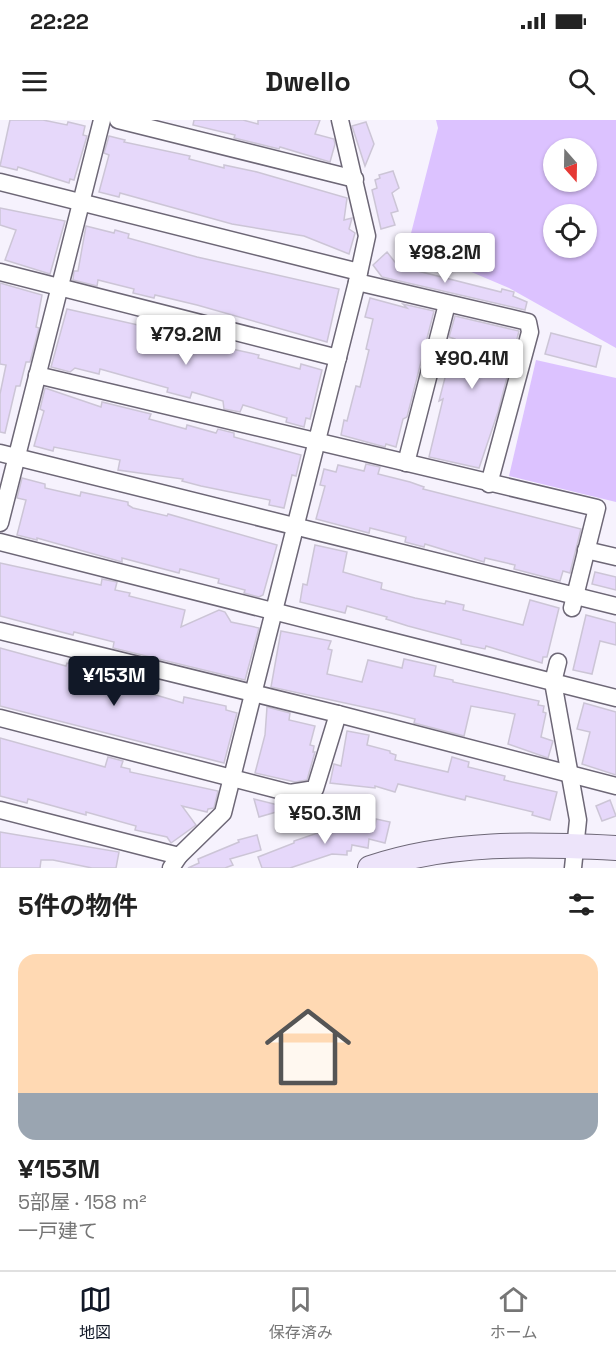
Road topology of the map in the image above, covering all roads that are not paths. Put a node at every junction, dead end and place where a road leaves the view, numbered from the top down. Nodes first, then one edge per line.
1 (102, 120) edge
2 (118, 120) edge
3 (340, 120) edge
4 (355, 178) junction
5 (0, 182) edge
6 (81, 203) junction
7 (0, 272) edge
8 (358, 277) junction
9 (60, 287) junction
10 (447, 304) junction
11 (338, 357) junction
12 (37, 375) junction
13 (318, 441) junction
14 (8, 455) edge
15 (406, 463) junction
16 (489, 484) junction
17 (0, 523) edge
18 (295, 526) junction
19 (0, 542) edge
20 (586, 550) junction
21 (616, 557) edge
22 (573, 602) junction
23 (616, 606) edge
24 (274, 611) junction
25 (0, 631) edge
26 (558, 662) dead end
27 (553, 682) junction
28 (254, 695) junction
29 (616, 698) edge
30 (339, 714) junction
31 (0, 718) edge
32 (570, 776) junction
33 (231, 779) junction
34 (616, 786) edge
35 (0, 810) edge
36 (616, 848) edge
37 (574, 857) edge
38 (175, 862) edge
39 (370, 868) edge

1 - 6 street
2 - 4 street
3 - 4 street
4 - 8 street
5 - 6 street
6 - 8 street
6 - 9 street
7 - 9 street
8 - 10 street
8 - 11 street
9 - 11 street
9 - 12 street
10 - 15 street
10 - 16 street
11 - 13 street
12 - 13 street
12 - 14 street
13 - 15 street
13 - 18 street
14 - 17 street
14 - 18 street
15 - 16 street
16 - 20 street
18 - 22 street
18 - 24 street
19 - 24 street
20 - 21 street
20 - 22 street
22 - 23 street
24 - 27 street
24 - 28 street
25 - 28 street
26 - 27 street
27 - 29 street
27 - 32 street
28 - 30 street
28 - 33 street
30 - 32 street
30 - 33 street
31 - 33 street
32 - 34 street
32 - 37 street
33 - 38 street
35 - 38 street
36 - 37 street
37 - 39 street

